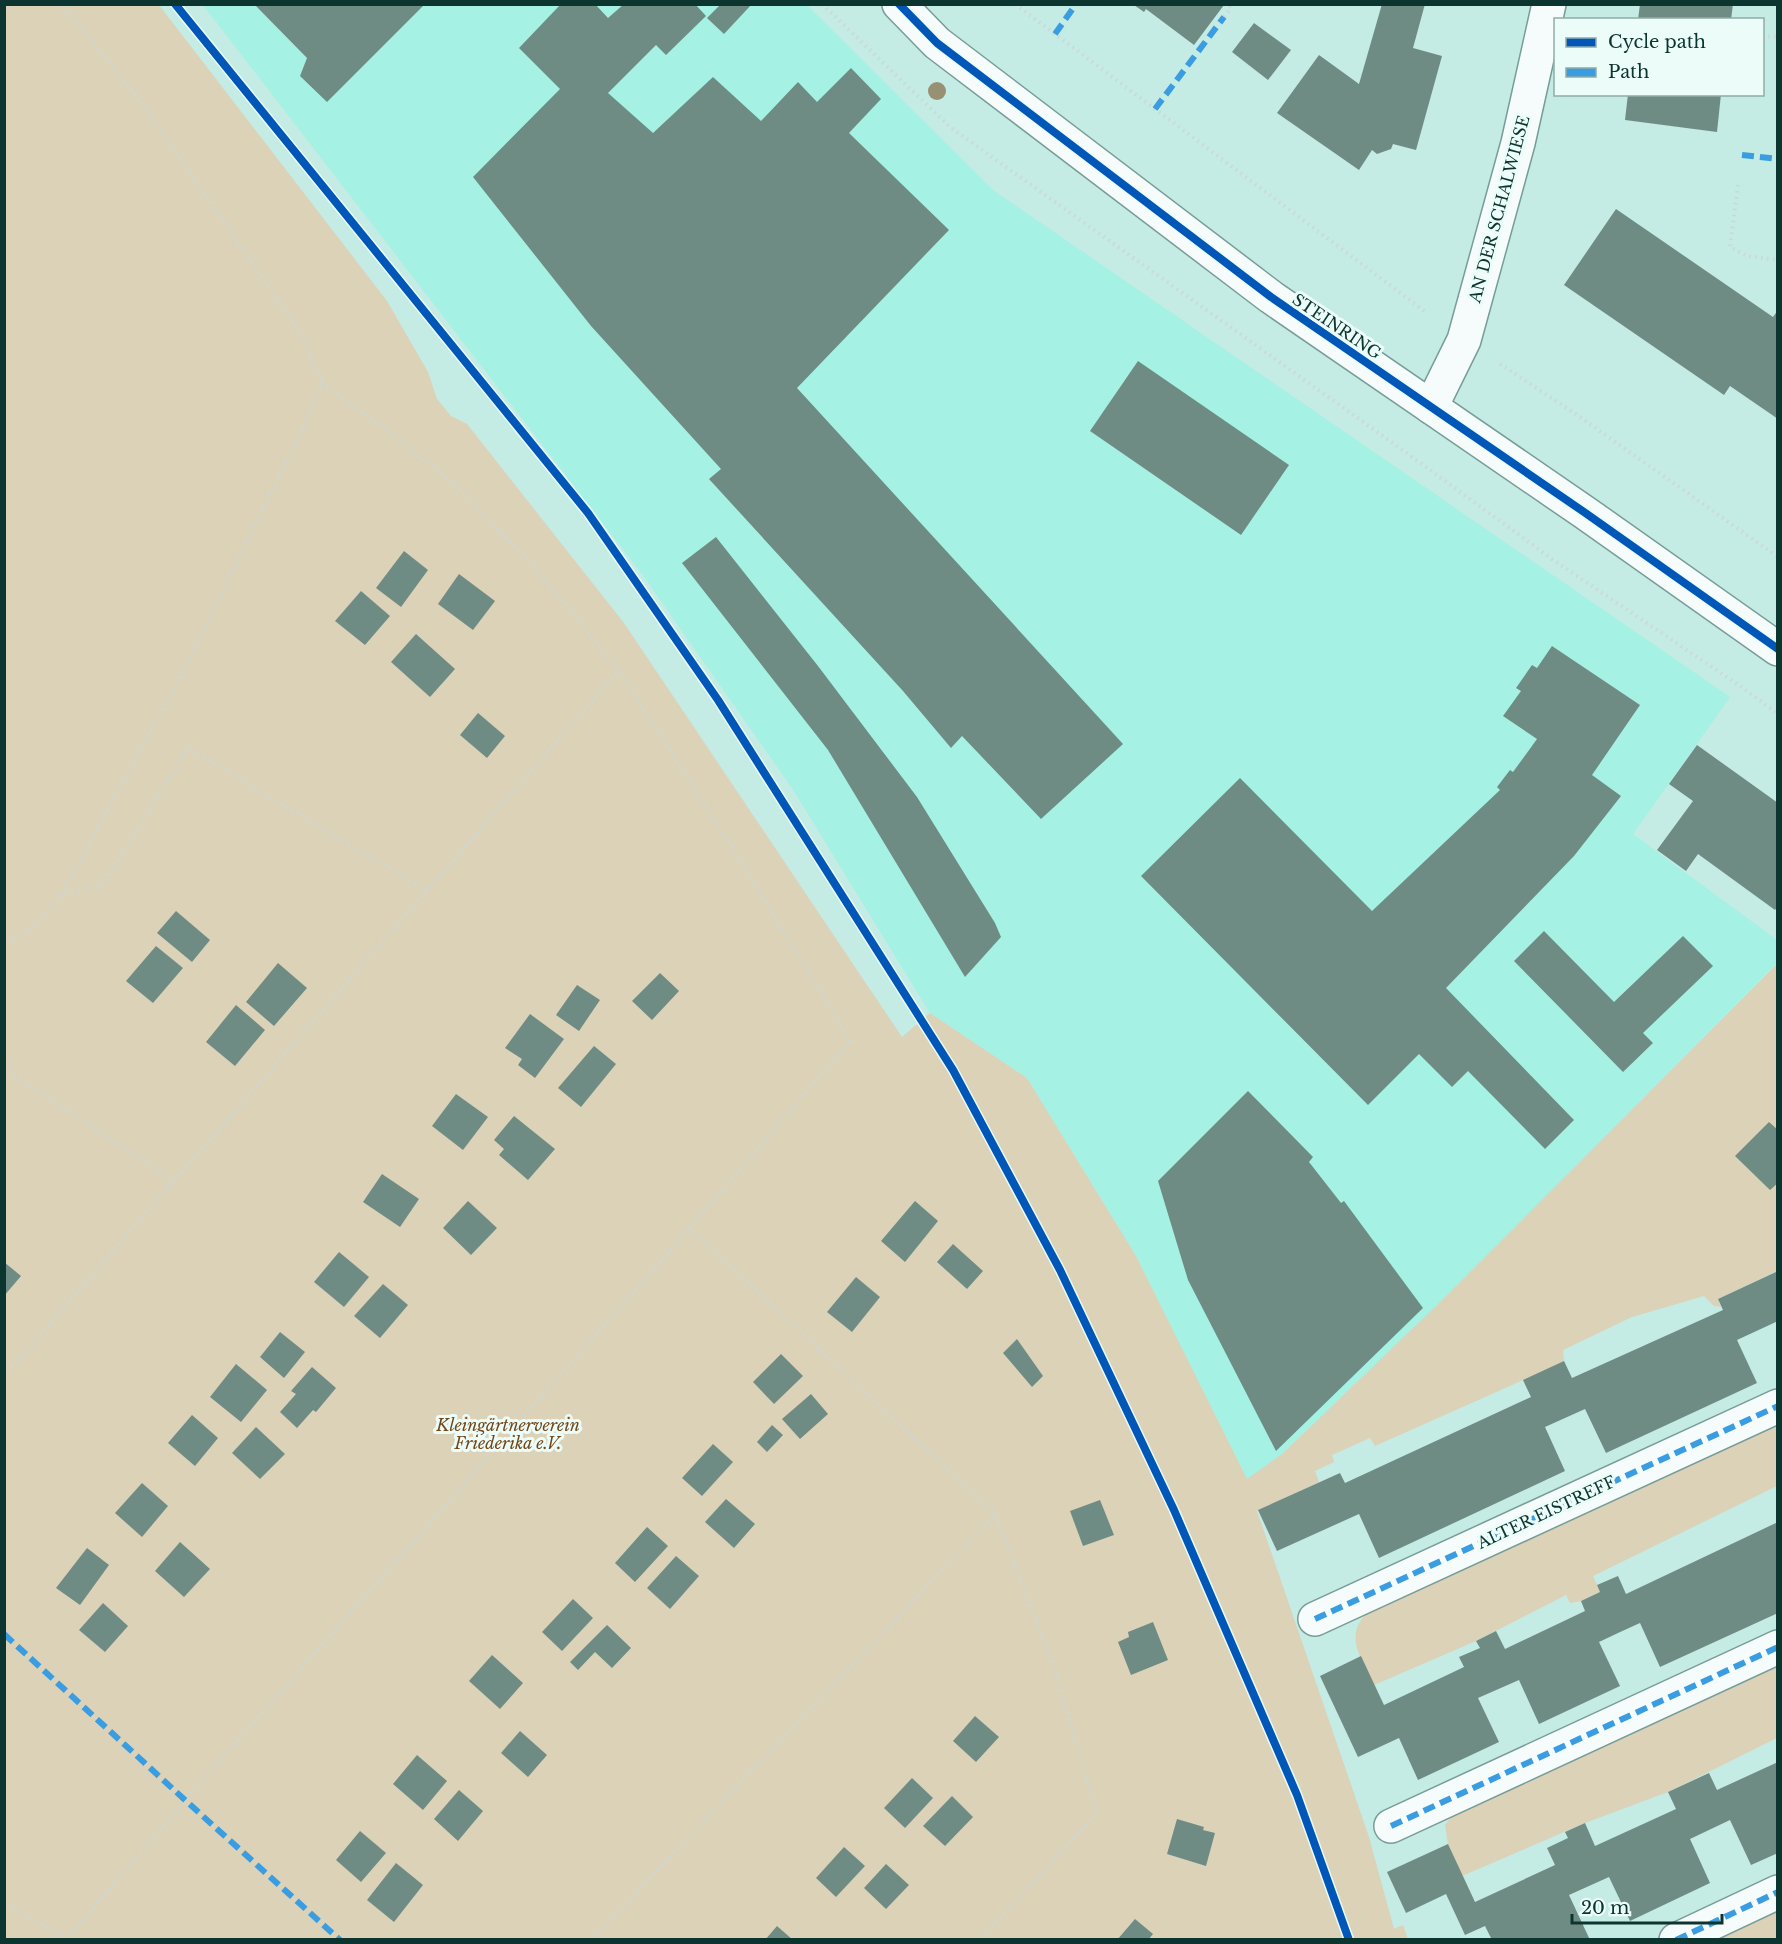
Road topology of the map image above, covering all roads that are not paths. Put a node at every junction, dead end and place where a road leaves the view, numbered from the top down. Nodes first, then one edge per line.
1 (899, 4) edge
2 (1549, 4) edge
3 (1431, 406) junction
4 (1778, 649) edge
5 (1778, 1406) edge
6 (1315, 1619) dead end
7 (1778, 1647) edge
8 (1391, 1826) dead end
9 (1778, 1892) edge
10 (1676, 1940) edge

1 - 3 street, STEINRING
2 - 3 street, AN DER SCHALWIESE
3 - 4 street, STEINRING
5 - 6 street, ALTER EISTREFF
7 - 8 street
9 - 10 street

